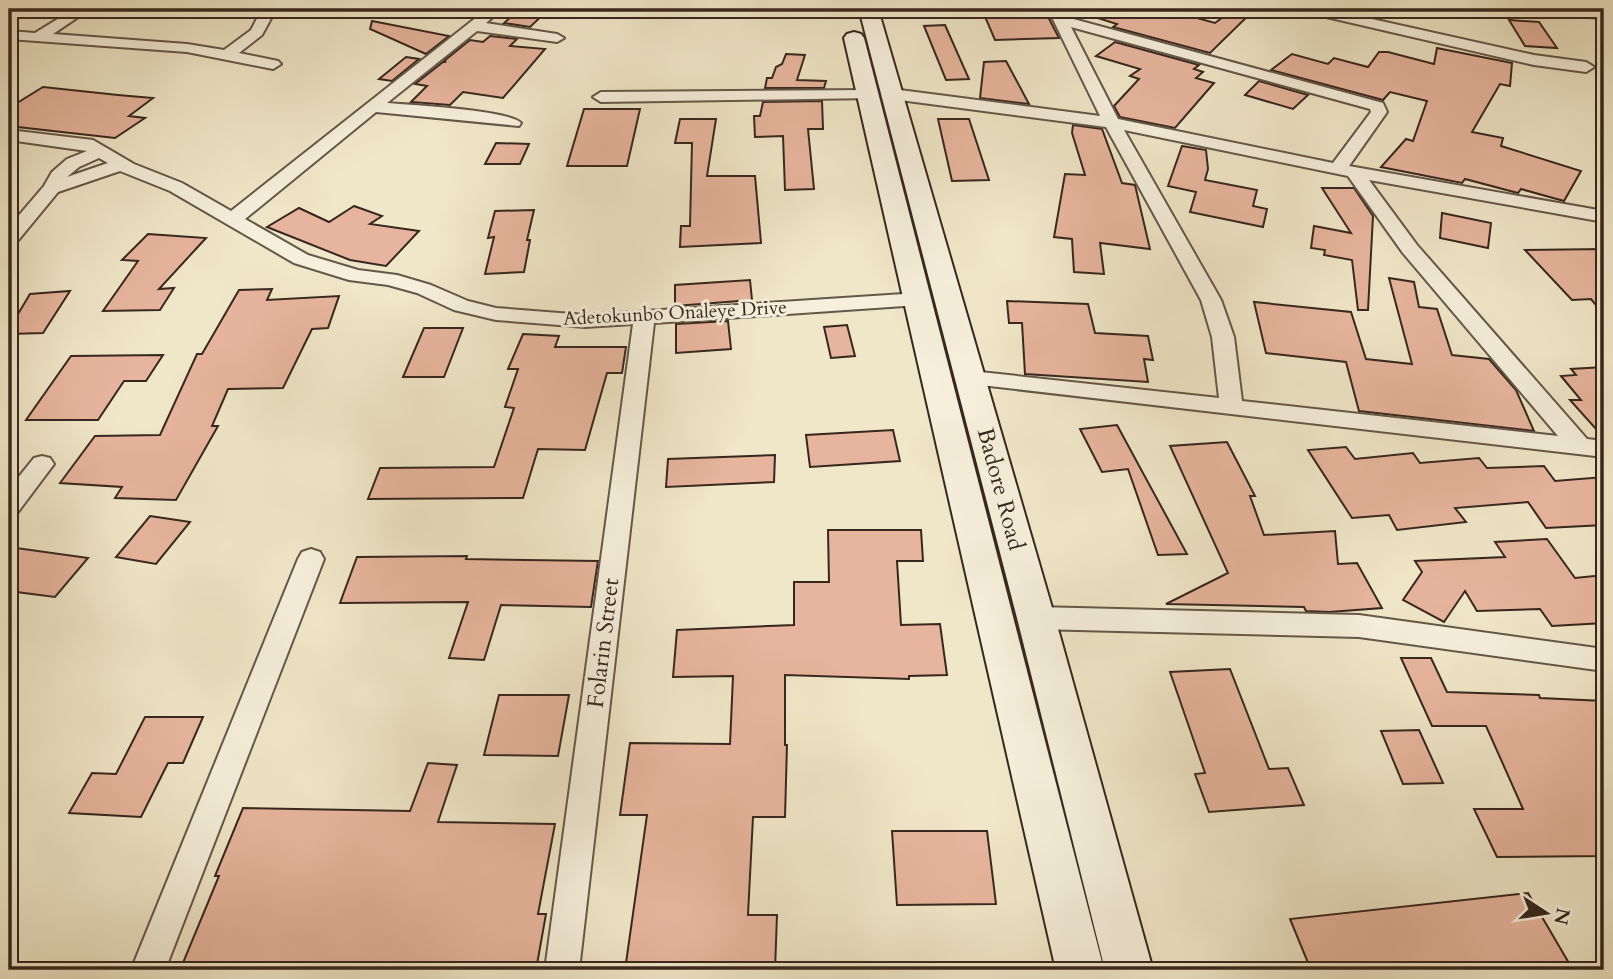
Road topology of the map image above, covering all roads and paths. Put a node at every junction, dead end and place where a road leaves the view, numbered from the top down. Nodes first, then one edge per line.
1 (83, 9) edge
2 (269, 9) edge
3 (495, 9) edge
4 (846, 9) edge
5 (869, 9) edge
6 (1309, 9) edge
7 (1394, 9) edge
8 (1528, 9) edge
9 (1059, 14) edge
10 (1604, 14) edge
11 (1372, 25) junction
12 (474, 26) junction
13 (9, 35) edge
14 (38, 37) junction
15 (557, 38) dead end
16 (866, 41) junction
17 (226, 57) junction
18 (274, 65) dead end
19 (1586, 67) dead end
20 (880, 95) junction
21 (601, 97) dead end
22 (373, 107) junction
23 (513, 123) dead end
24 (1112, 123) junction
25 (9, 135) edge
26 (100, 152) junction
27 (120, 165) junction
28 (1346, 170) junction
29 (52, 188) junction
30 (1604, 216) edge
31 (234, 218) junction
32 (9, 239) edge
33 (919, 299) junction
34 (644, 317) junction
35 (971, 378) junction
36 (1231, 407) junction
37 (1581, 447) junction
38 (1604, 449) edge
39 (42, 464) dead end
40 (9, 506) edge
41 (311, 559) dead end
42 (1036, 618) junction
43 (1604, 660) edge
44 (148, 970) edge
45 (562, 970) edge
46 (1080, 970) edge
47 (1129, 970) edge

1 - 14 street
2 - 17 street
3 - 12 street
4 - 16 main road, Badore Road
5 - 16 main road, Badore Road
6 - 11 street
7 - 11 street
8 - 10 street
9 - 24 street
9 - 28 street
11 - 19 street
12 - 15 street
12 - 22 street
13 - 14 street
14 - 17 street
16 - 20 main road, Badore Road
17 - 18 street
20 - 21 street
20 - 24 street
20 - 33 main road, Badore Road
20 - 35 main road, Badore Road
22 - 23 street
22 - 31 street
24 - 28 street
24 - 36 street
25 - 26 street, Adetokunbo Onaleye Drive
26 - 27 street, Adetokunbo Onaleye Drive
26 - 29 street
27 - 29 street
27 - 31 street, Adetokunbo Onaleye Drive
28 - 30 street
28 - 37 street
29 - 32 street
31 - 34 street, Adetokunbo Onaleye Drive
33 - 34 street, Adetokunbo Onaleye Drive
33 - 46 main road, Badore Road
34 - 45 street, Folarin Street
35 - 36 street
35 - 42 main road, Badore Road
36 - 37 street
37 - 38 street
39 - 40 street
41 - 44 street
42 - 43 street
42 - 47 main road, Badore Road

